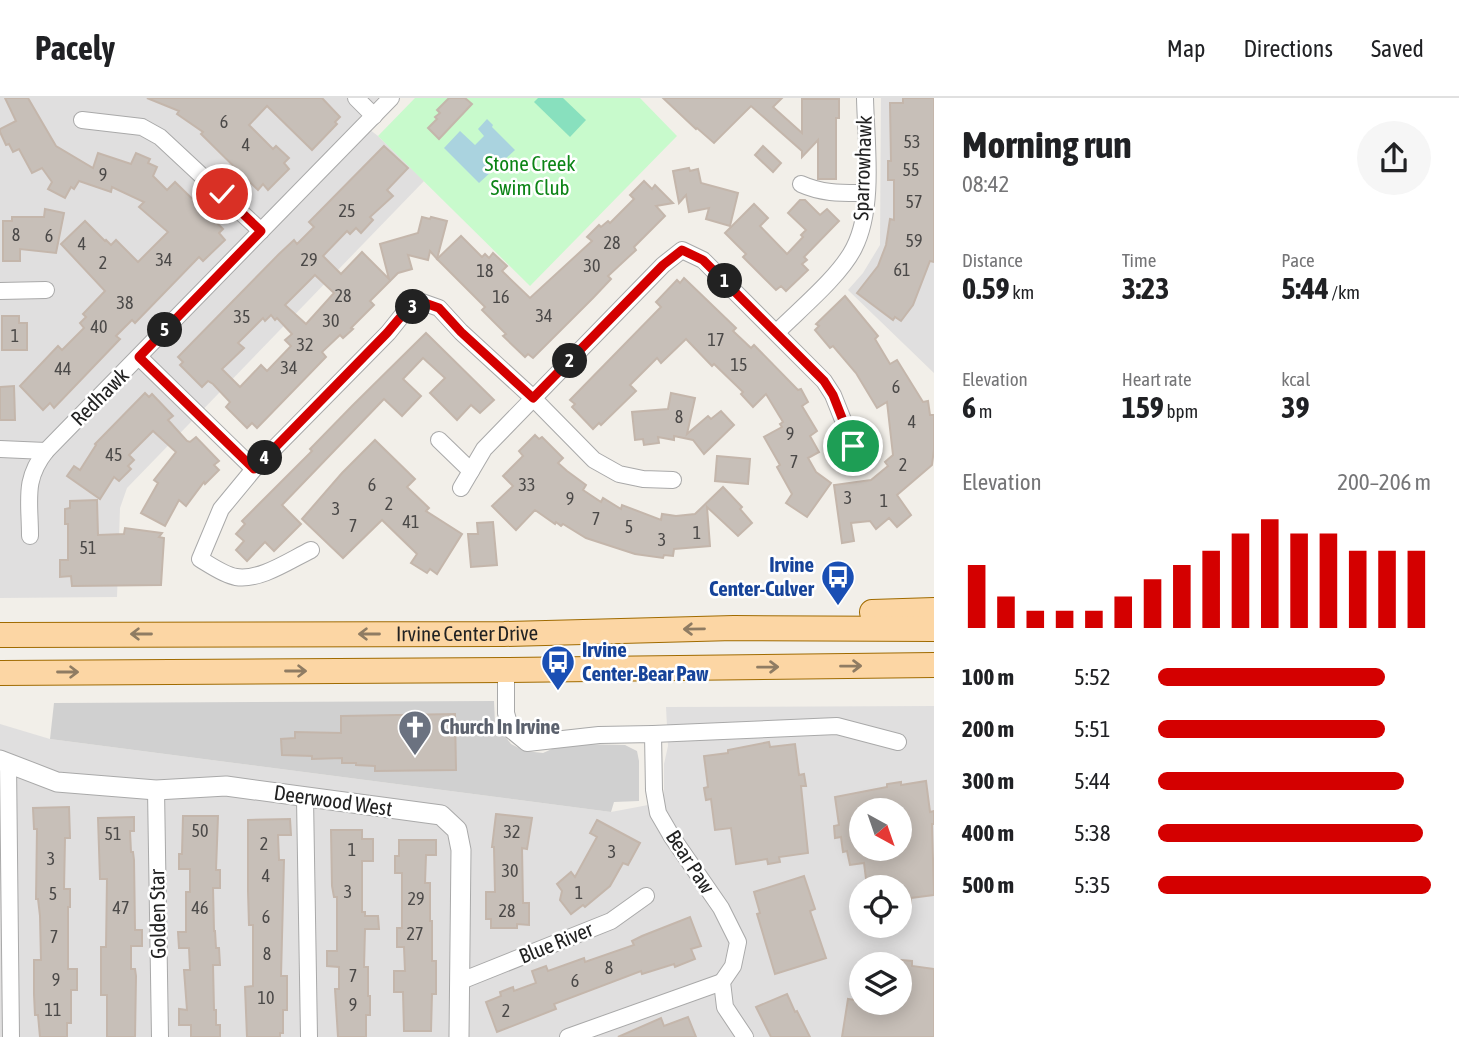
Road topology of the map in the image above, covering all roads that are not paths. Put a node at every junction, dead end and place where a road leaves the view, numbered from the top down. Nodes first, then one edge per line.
1 (356, 98) edge
2 (391, 98) edge
3 (865, 98) edge
4 (374, 116) junction
5 (82, 120) dead end
6 (801, 184) dead end
7 (866, 193) junction
8 (261, 231) junction
9 (46, 290) dead end
10 (0, 291) edge
11 (777, 332) junction
12 (139, 357) junction
13 (533, 398) junction
14 (439, 440) dead end
15 (853, 446) dead end
16 (0, 449) edge
17 (46, 451) junction
18 (254, 469) junction
19 (471, 471) junction
20 (673, 480) dead end
21 (461, 488) dead end
22 (30, 536) dead end
23 (311, 550) dead end
24 (934, 610) edge
25 (734, 628) junction
26 (934, 629) edge
27 (0, 635) edge
28 (934, 665) edge
29 (895, 666) junction
30 (506, 670) junction
31 (0, 673) edge
32 (934, 680) edge
33 (653, 734) junction
34 (898, 742) dead end
35 (4, 762) edge
36 (156, 790) junction
37 (305, 797) junction
38 (646, 896) dead end
39 (461, 981) junction
40 (722, 982) junction
41 (12, 1037) edge
42 (160, 1037) edge
43 (309, 1037) edge
44 (459, 1037) edge
45 (568, 1037) edge
46 (745, 1037) edge

1 - 4 street
2 - 4 street, Redhawk
3 - 7 street, Sparrowhawk
4 - 8 street, Redhawk
5 - 8 street
6 - 7 street
7 - 11 street, Sparrowhawk
8 - 12 street, Redhawk
9 - 10 street
11 - 13 street
11 - 15 street
12 - 17 street, Redhawk
12 - 18 street
13 - 18 street
13 - 19 street
13 - 20 street
14 - 19 street
16 - 17 street
17 - 22 street, Redhawk
18 - 23 street
19 - 21 street
24 - 25 main road
25 - 26 main road, Irvine Center Drive
25 -> 27 main road, Irvine Center Drive
28 - 29 main road, Irvine Center Drive
30 -> 29 main road, Irvine Center Drive
29 - 32 main road
31 -> 30 main road, Irvine Center Drive
30 - 33 street
33 - 34 street
33 - 40 street, Bear Paw
35 - 36 street, Deerwood West
35 - 41 street
36 - 37 street, Deerwood West
36 - 42 street, Golden Star
37 - 39 street, Deerwood West
37 - 43 street
38 - 39 street, Blue River
39 - 44 street, Deerwood West
40 - 45 street
40 - 46 street

